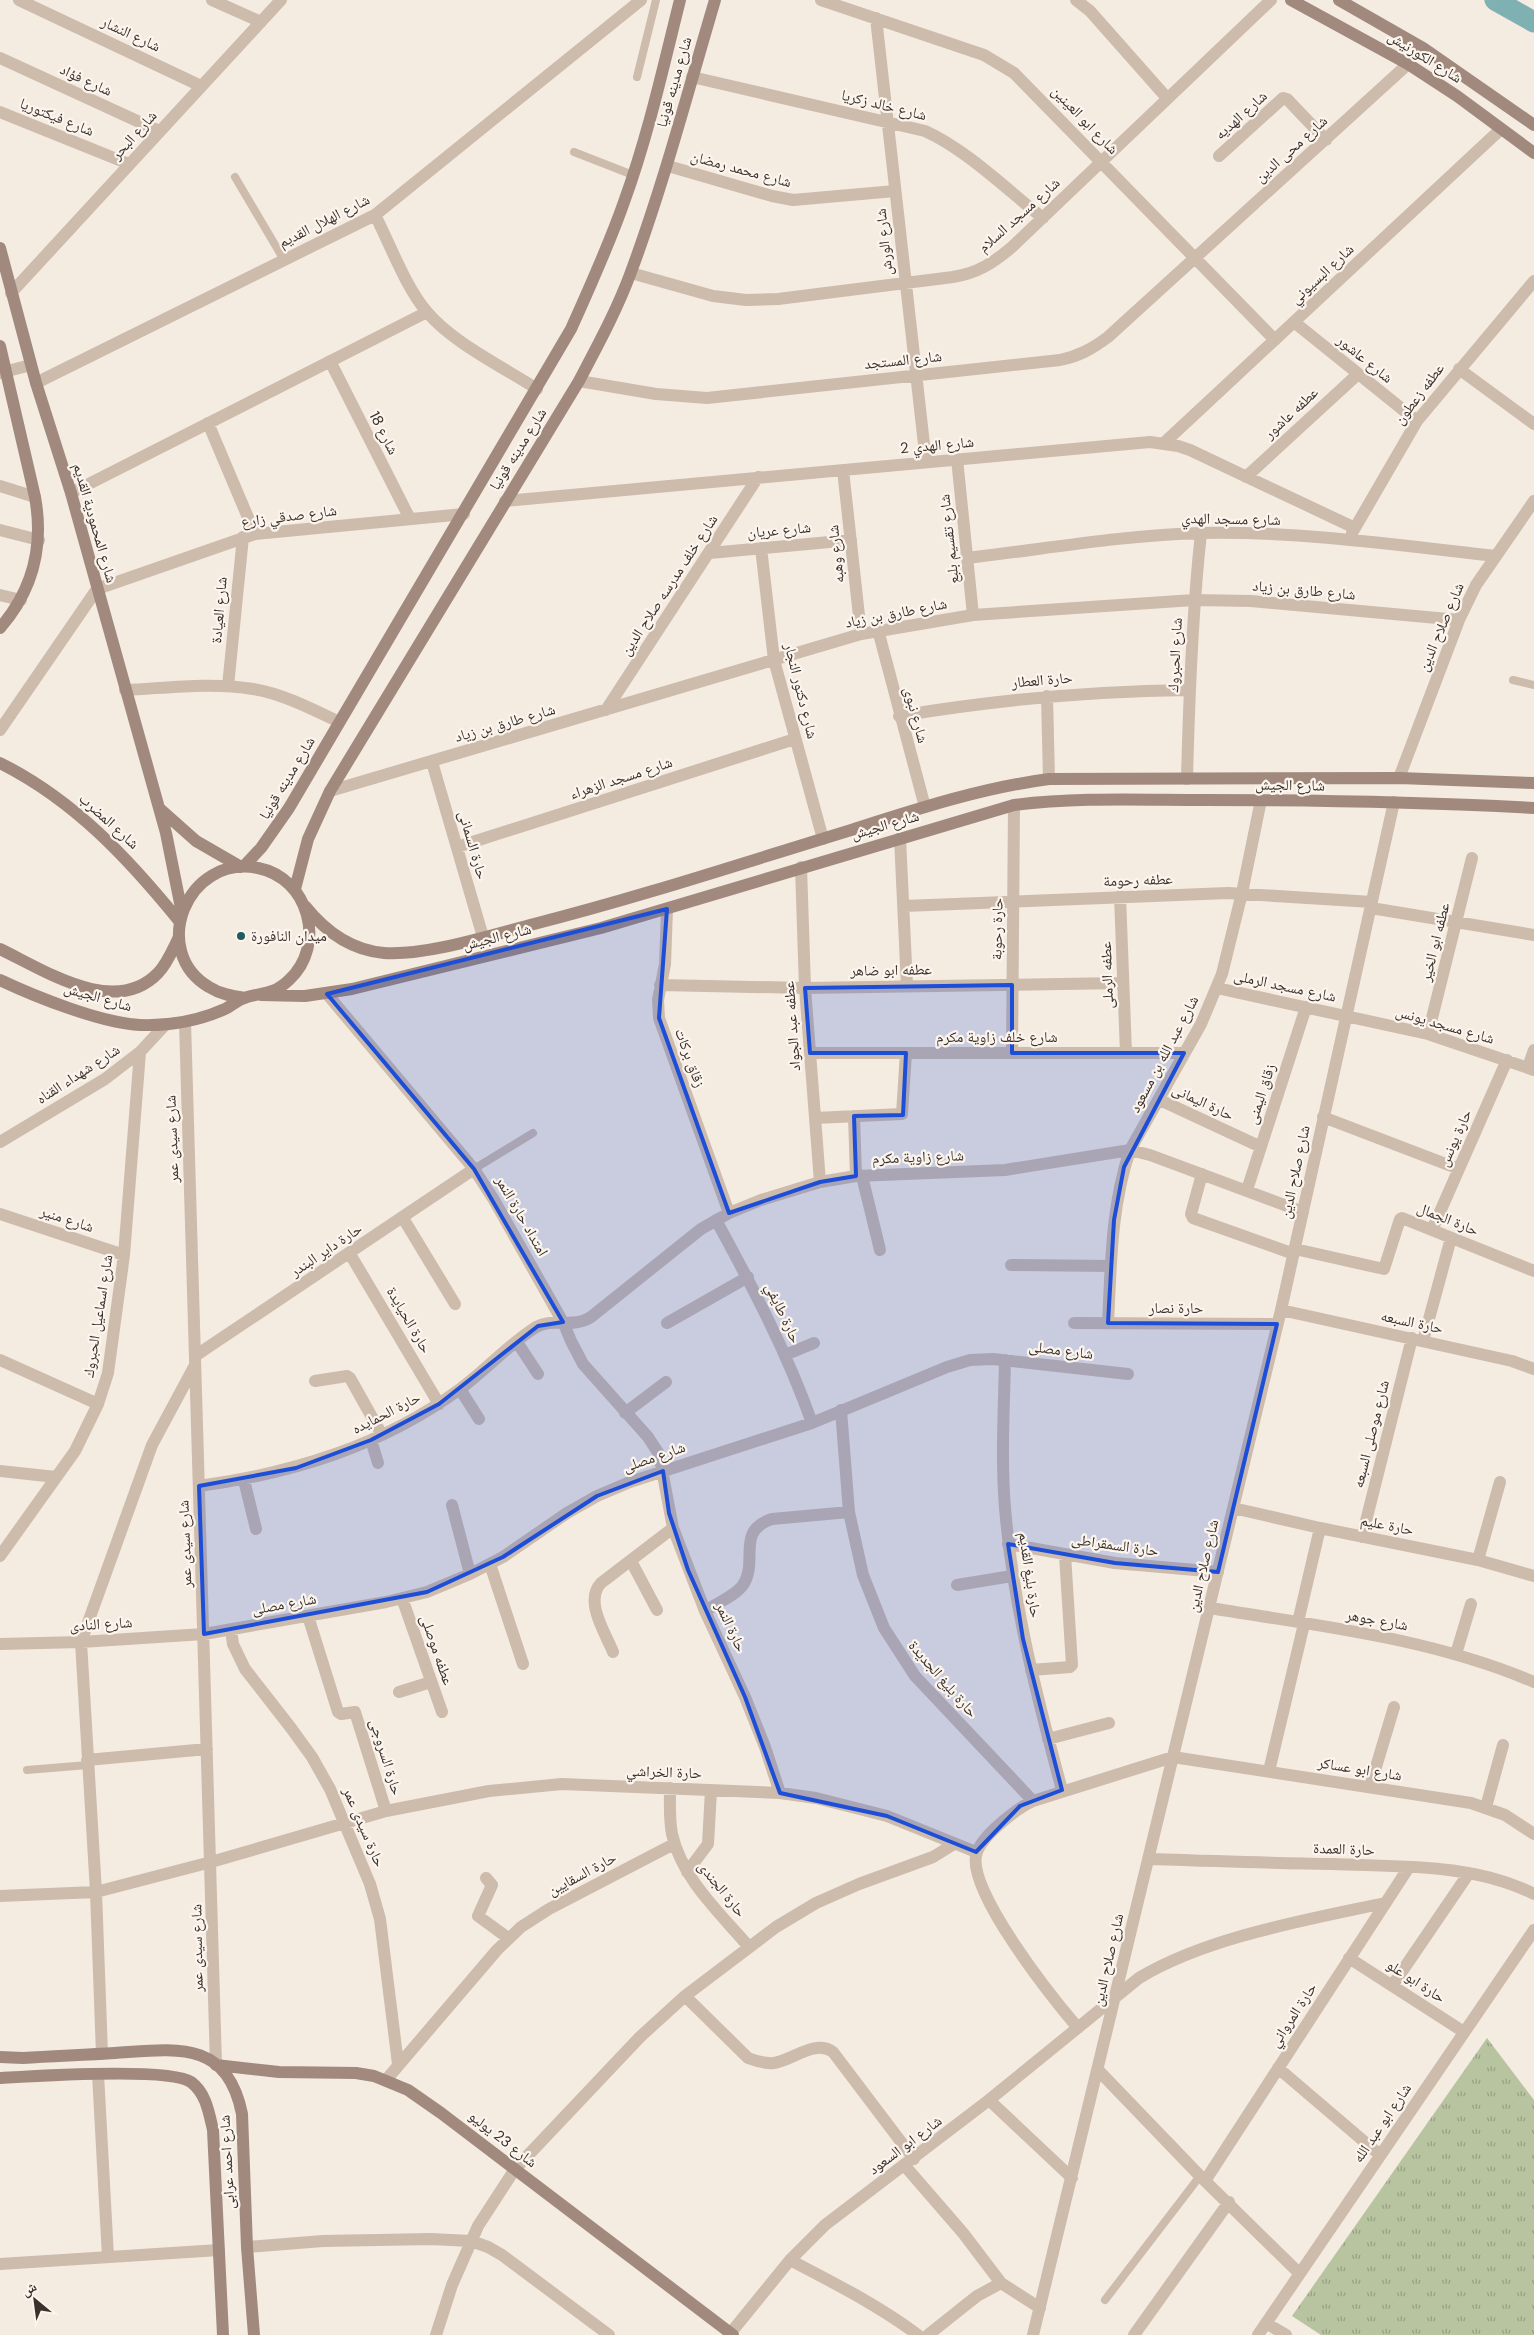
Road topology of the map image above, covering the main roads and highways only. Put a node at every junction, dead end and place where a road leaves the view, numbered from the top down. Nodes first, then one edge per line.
1 (680, 0) edge
2 (715, 0) edge
3 (1291, 0) edge
4 (1339, 0) edge
5 (1534, 125) edge
6 (1534, 153) edge
7 (0, 248) edge
8 (0, 346) edge
9 (3, 372) edge
10 (0, 628) edge
11 (0, 763) edge
12 (1534, 783) edge
13 (158, 807) junction
14 (1534, 808) edge
15 (736, 866) junction
16 (243, 867) junction
17 (740, 887) junction
18 (295, 889) junction
19 (305, 906) junction
20 (181, 917) junction
21 (179, 937) junction
22 (0, 949) edge
23 (0, 980) edge
24 (261, 996) junction
25 (245, 998) junction
26 (0, 2057) edge
27 (216, 2064) junction
28 (0, 2078) edge
29 (731, 2334) edge
30 (224, 2335) edge
31 (254, 2335) edge

1 - 16 main road, شارع مدينه قونيا
2 - 18 main road, شارع مدينه قونيا
3 - 6 main road, شارع الكورنيش
4 - 5 main road, شارع الكورنيش
7 - 13 main road, شارع المحمودية القديم
8 - 9 main road
9 - 10 main road
11 - 20 main road, شارع المضرب
12 - 15 main road, شارع الجيش
13 - 16 main road
13 - 20 main road, شارع المحمودية القديم
14 - 17 main road, شارع الجيش
15 - 17 main road
15 - 19 main road, شارع الجيش
16 - 18 main road
16 - 20 main road
17 - 24 main road, شارع الجيش
18 - 19 main road
19 - 24 main road
20 - 21 main road
21 - 22 main road, شارع الجيش
21 - 25 main road
23 - 25 main road, شارع الجيش
24 - 25 main road
26 - 27 main road, شارع احمد عرابى
27 - 29 main road, شارع 23 يوليو
27 - 31 main road, شارع احمد عرابى
28 - 30 main road, شارع احمد عرابى

